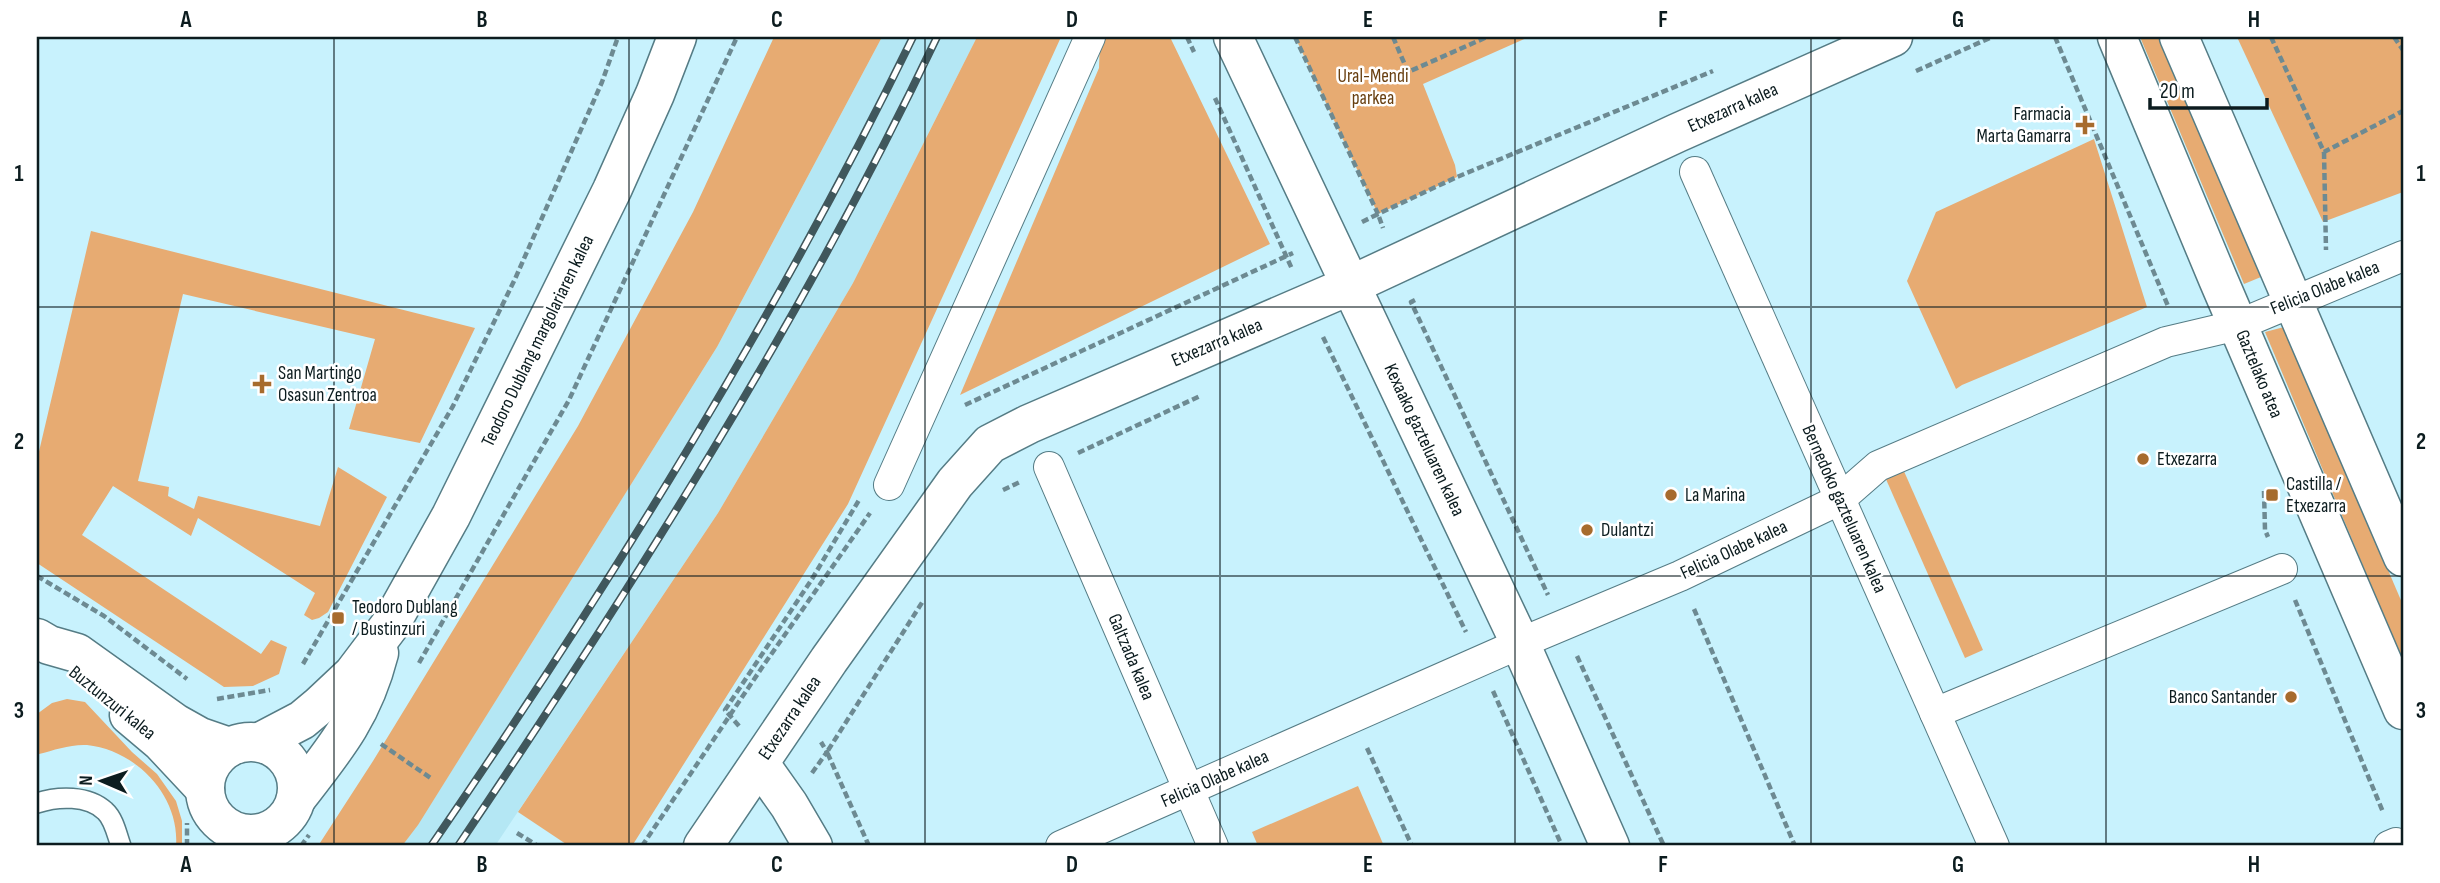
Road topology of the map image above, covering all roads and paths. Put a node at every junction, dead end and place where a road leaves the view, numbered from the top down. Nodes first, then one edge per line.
1 (618, 37) edge
2 (677, 37) edge
3 (737, 37) edge
4 (1090, 37) edge
5 (1187, 37) edge
6 (1233, 37) edge
7 (1295, 37) edge
8 (1392, 37) edge
9 (1487, 37) edge
10 (1893, 37) edge
11 (2055, 37) edge
12 (2117, 37) edge
13 (2179, 37) edge
14 (2271, 37) edge
15 (2394, 37) edge
16 (2403, 50) edge
17 (1198, 61) dead end
18 (1720, 68) dead end
19 (1209, 86) dead end
20 (2403, 111) edge
21 (2324, 152) junction
22 (1695, 172) dead end
23 (2403, 256) edge
24 (1351, 285) junction
25 (2327, 286) junction
26 (1423, 296) dead end
27 (2293, 301) junction
28 (1308, 304) junction
29 (2238, 325) junction
30 (2181, 339) junction
31 (1049, 467) joint
32 (889, 485) dead end
33 (1001, 491) dead end
34 (1839, 500) junction
35 (2403, 557) edge
36 (2282, 569) joint
37 (37, 576) edge
38 (1680, 576) junction
39 (930, 590) dead end
40 (1562, 625) junction
41 (383, 638) junction
42 (43, 641) edge
43 (1520, 643) junction
44 (1480, 661) junction
45 (416, 667) dead end
46 (297, 675) dead end
47 (196, 686) dead end
48 (278, 688) dead end
49 (214, 700) dead end
50 (2403, 710) edge
51 (1935, 713) junction
52 (1354, 717) junction
53 (375, 740) dead end
54 (245, 745) junction
55 (760, 764) junction
56 (432, 779) dead end
57 (205, 789) junction
58 (1188, 791) junction
59 (37, 803) edge
60 (278, 825) edge
61 (517, 833) dead end
62 (219, 835) edge
63 (2393, 845) edge
64 (121, 846) edge
65 (538, 846) edge
66 (703, 846) edge
67 (813, 846) edge
68 (869, 846) edge
69 (1061, 846) edge
70 (1213, 846) edge
71 (1412, 846) edge
72 (1562, 846) edge
73 (1610, 846) edge
74 (1664, 846) edge
75 (1795, 846) edge
76 (1994, 846) edge

1 - 46 path
2 - 41 street, Teodoro Dublang margolariaren kalea
3 - 45 path
4 - 32 street
5 - 17 path
6 - 24 street, Kexaako gazteluaren kalea
7 - 18 path
8 - 9 path
10 - 24 street, Etxezarra kalea
11 - 30 path
12 - 29 street, Gaztelako atea
13 - 27 street
14 - 21 path
15 - 16 path
19 - 28 path
20 - 21 path
21 - 25 path
22 - 34 street, Bernedoko gazteluaren kalea
23 - 25 street, Felicia Olabe kalea
24 - 28 street, Etxezarra kalea
24 - 43 street, Kexaako gazteluaren kalea
25 - 27 street, Felicia Olabe kalea
26 - 40 path
27 - 29 street, Felicia Olabe kalea
27 - 35 street
28 - 44 path
28 - 55 street, Etxezarra kalea
29 - 30 street, Felicia Olabe kalea
29 - 50 street, Gaztelako atea
30 - 34 street, Felicia Olabe kalea
31 - 33 path
31 - 58 street, Galtzada kalea
34 - 38 street, Felicia Olabe kalea
34 - 51 street, Bernedoko gazteluaren kalea
36 - 51 street
36 - 63 path
37 - 47 path
38 - 40 street, Felicia Olabe kalea
38 - 75 path
39 - 68 path
40 - 43 street, Felicia Olabe kalea
40 - 74 path
41 - 54 street, Teodoro Dublang margolariaren kalea
41 - 60 street, Teodoro Dublang margolariaren kalea
42 - 54 street, Buztunzuri kalea
42 - 57 street, Buztunzuri kalea
43 - 44 street, Felicia Olabe kalea
43 - 73 street, Kexaako gazteluaren kalea
44 - 52 street, Felicia Olabe kalea
44 - 72 path
48 - 49 path
51 - 76 street, Bernedoko gazteluaren kalea
52 - 58 street, Felicia Olabe kalea
52 - 71 path
53 - 56 path
54 - 57 street
54 - 60 street
55 - 66 street, Etxezarra kalea
55 - 67 street
57 - 62 street
58 - 69 street, Felicia Olabe kalea
58 - 70 street, Galtzada kalea
59 - 64 lane
60 - 62 street
61 - 65 path

